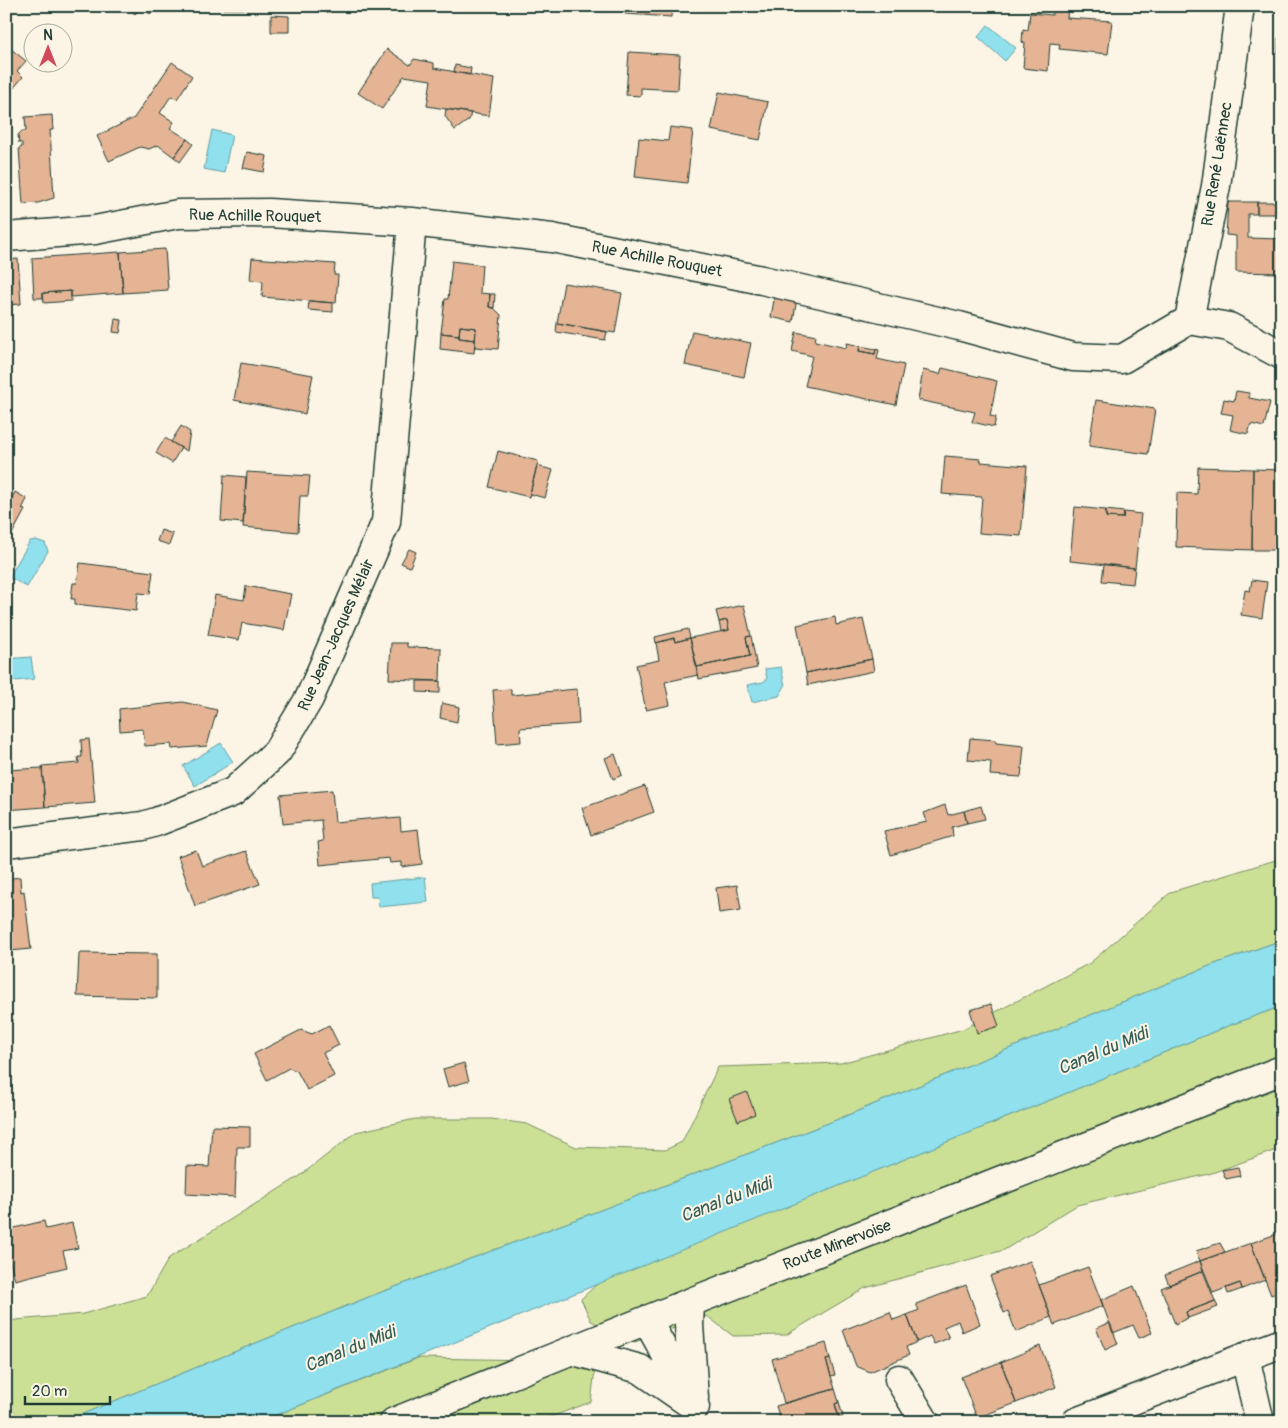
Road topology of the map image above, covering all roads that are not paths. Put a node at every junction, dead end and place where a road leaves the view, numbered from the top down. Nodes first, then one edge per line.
1 (1240, 6) edge
2 (412, 222) junction
3 (6, 237) edge
4 (1188, 320) junction
5 (1282, 355) edge
6 (6, 842) edge
7 (1282, 1070) edge
8 (690, 1303) junction
9 (647, 1320) junction
10 (1282, 1343) edge
11 (574, 1350) junction
12 (1245, 1357) junction
13 (899, 1379) dead end
14 (698, 1414) edge
15 (1082, 1419) edge
16 (394, 1422) edge
17 (925, 1422) edge
18 (1260, 1422) edge

1 - 4 street, Rue René Laënnec
2 - 3 street, Rue Achille Rouquet
2 - 4 street, Rue Achille Rouquet
2 - 6 street, Rue Jean-Jacques Mélair
4 - 5 street
7 - 8 street, Route Minervoise
8 - 9 street, Route Minervoise
8 - 14 street
9 - 11 street, Route Minervoise
9 - 14 street
10 - 12 street
11 - 14 street
11 - 16 street, Route Minervoise
12 - 15 street
12 - 18 street
13 - 17 street

